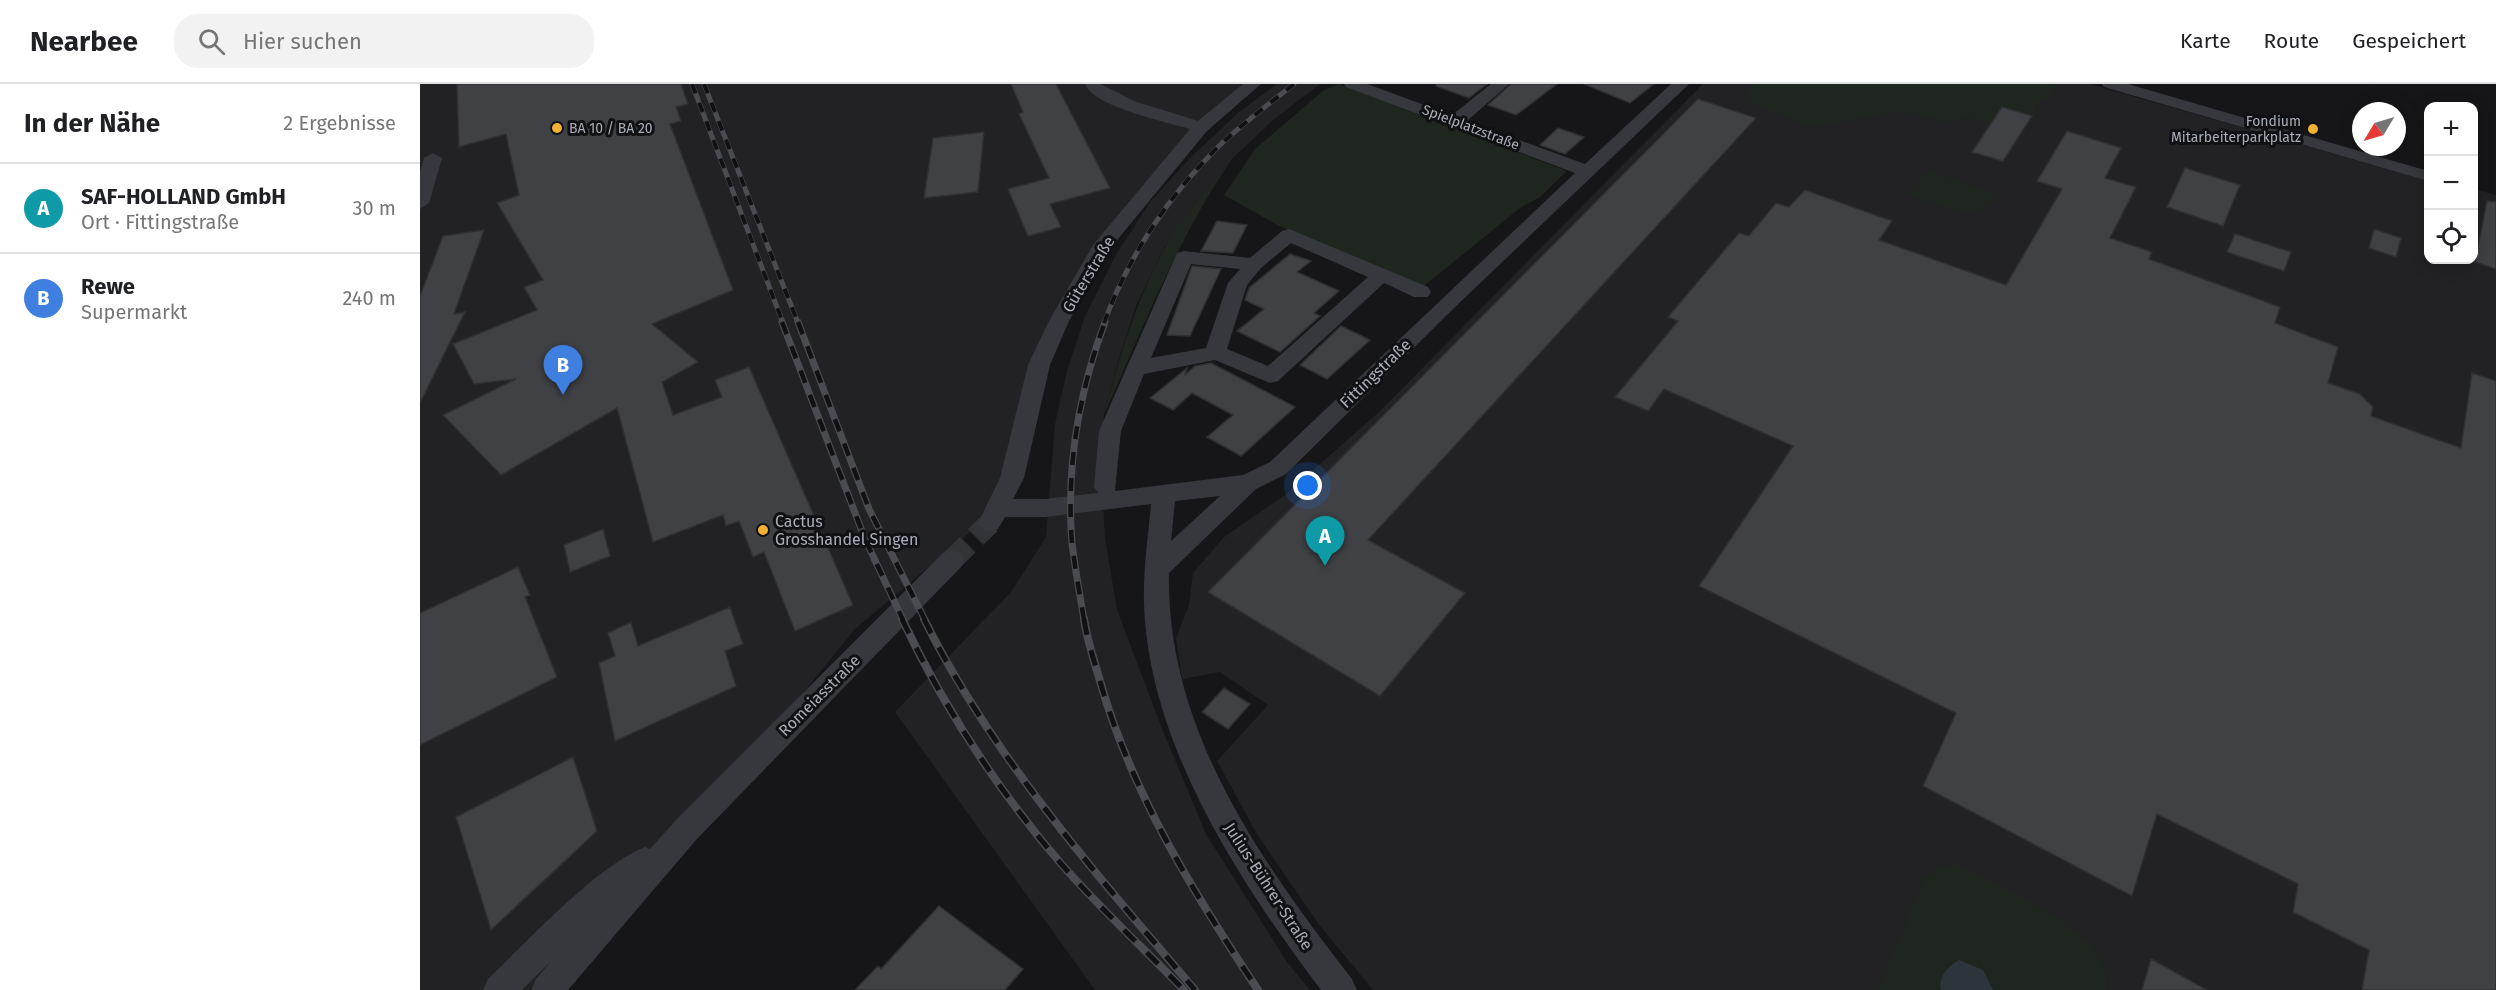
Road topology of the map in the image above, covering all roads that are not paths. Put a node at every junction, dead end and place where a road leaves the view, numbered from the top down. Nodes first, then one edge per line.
1 (1093, 84) edge
2 (1253, 84) edge
3 (1352, 84) edge
4 (1501, 84) edge
5 (1681, 84) edge
6 (2110, 84) edge
7 (1456, 121) junction
8 (1201, 127) junction
9 (433, 158) dead end
10 (1589, 172) junction
11 (2424, 175) edge
12 (420, 203) edge
13 (1254, 264) junction
14 (1381, 275) junction
15 (1421, 292) dead end
16 (1215, 353) junction
17 (1136, 368) junction
18 (1248, 483) junction
19 (1106, 488) dead end
20 (1164, 493) junction
21 (995, 516) joint
22 (952, 560) tunnel mouth
23 (1158, 568) junction
24 (686, 830) junction
25 (500, 990) edge
26 (547, 990) edge
27 (1341, 990) edge

1 - 8 street
2 - 8 street, Güterstraße
3 - 7 street, Spielplatzstraße
4 - 7 street
5 - 10 street, Fittingstraße
6 - 11 street
7 - 10 street, Spielplatzstraße
8 - 21 street, Güterstraße
9 - 12 street
10 - 18 street, Fittingstraße
13 - 14 street
13 - 16 street
13 - 17 street
14 - 15 street
14 - 16 street
16 - 17 street
17 - 19 street
18 - 20 street, Fittingstraße
18 - 23 street
20 - 21 street, Fittingstraße
20 - 23 street, Julius-Bührer-Straße
22 - 24 street, Romeiasstraße
23 - 27 street, Julius-Bührer-Straße
24 - 25 street, Romeiasstraße
24 - 26 street, Romeiasstraße

